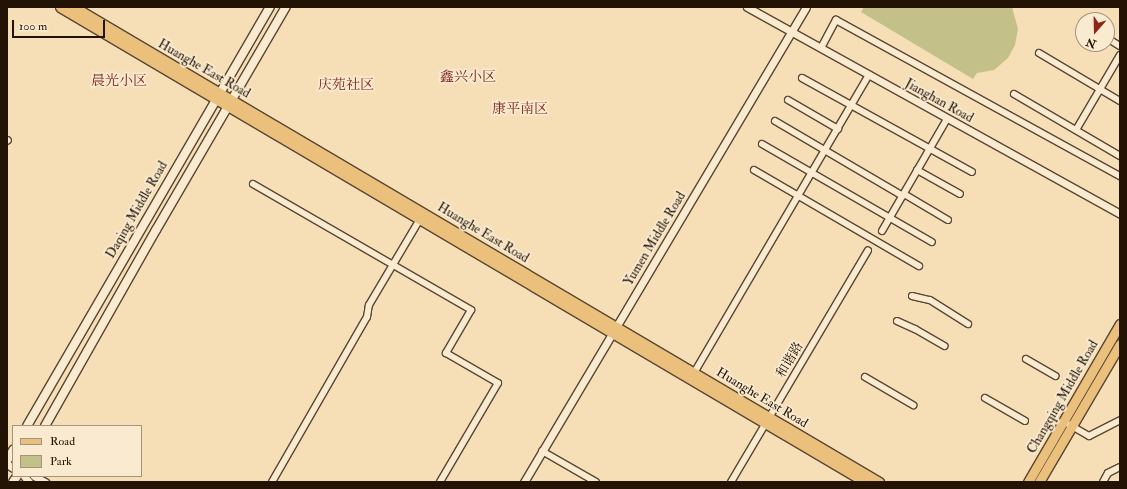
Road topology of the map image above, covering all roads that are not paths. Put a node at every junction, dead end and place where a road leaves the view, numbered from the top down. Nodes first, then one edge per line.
1 (60, 7) edge
2 (74, 7) edge
3 (270, 7) edge
4 (286, 7) edge
5 (747, 7) edge
6 (806, 7) edge
7 (791, 32) junction
8 (821, 48) junction
9 (1039, 54) dead end
10 (1120, 55) edge
11 (869, 75) junction
12 (802, 78) dead end
13 (1100, 89) junction
14 (1014, 94) dead end
15 (218, 96) junction
16 (788, 100) dead end
17 (1120, 101) edge
18 (230, 103) junction
19 (851, 105) junction
20 (947, 119) junction
21 (775, 121) dead end
22 (838, 129) junction
23 (1076, 130) junction
24 (762, 144) dead end
25 (930, 149) junction
26 (825, 150) junction
27 (1120, 156) edge
28 (754, 170) dead end
29 (917, 170) junction
30 (972, 172) dead end
31 (812, 173) junction
32 (1120, 176) edge
33 (253, 184) dead end
34 (960, 194) dead end
35 (903, 195) junction
36 (799, 196) junction
37 (1120, 214) edge
38 (890, 218) junction
39 (420, 219) junction
40 (948, 220) dead end
41 (882, 231) dead end
42 (932, 242) dead end
43 (868, 250) dead end
44 (392, 265) junction
45 (919, 266) dead end
46 (912, 296) dead end
47 (897, 321) dead end
48 (968, 324) dead end
49 (1120, 324) edge
50 (615, 330) junction
51 (1120, 344) edge
52 (944, 346) dead end
53 (1026, 359) dead end
54 (694, 372) junction
55 (1055, 376) dead end
56 (865, 377) dead end
57 (986, 398) dead end
58 (913, 405) dead end
59 (767, 420) junction
60 (1120, 420) edge
61 (1025, 421) dead end
62 (1064, 422) junction
63 (28, 425) edge
64 (46, 425) edge
65 (1072, 426) junction
66 (542, 450) junction
67 (12, 452) edge
68 (7, 461) edge
69 (1120, 467) edge
70 (36, 477) edge
71 (45, 482) edge
72 (272, 482) edge
73 (440, 482) edge
74 (524, 482) edge
75 (596, 482) edge
76 (731, 482) edge
77 (865, 482) edge
78 (879, 482) edge
79 (1028, 482) edge
80 (1039, 482) edge
81 (1103, 482) edge

1 - 15 main road, Huanghe East Road
2 - 15 main road, Huanghe East Road
3 - 15 main road, Daqing Middle Road
4 - 18 main road, Daqing Middle Road
5 - 7 street, Jianghan Road
6 - 7 street, Yumen Middle Road
7 - 8 street, Jianghan Road
7 - 50 street, Yumen Middle Road
8 - 11 street, Jianghan Road
8 - 32 street
9 - 13 street
10 - 13 street
11 - 19 street
11 - 20 street, Jianghan Road
12 - 19 street
13 - 17 street
13 - 23 street
14 - 23 street
15 - 18 main road, Huanghe East Road
15 - 63 main road, Daqing Middle Road
16 - 22 street
18 - 39 main road, Huanghe East Road
18 - 50 main road, Huanghe East Road
18 - 64 main road, Daqing Middle Road
19 - 22 street
19 - 25 street
20 - 25 street
20 - 37 street, Jianghan Road
21 - 26 street
22 - 26 street
23 - 27 street
24 - 31 street
25 - 29 street
25 - 30 street
26 - 31 street
26 - 35 street
28 - 36 street
29 - 34 street
29 - 35 street
31 - 36 street
31 - 38 street
33 - 44 street
35 - 38 street
35 - 40 street
36 - 45 street
36 - 54 street
38 - 41 street
38 - 42 street
39 - 44 street
39 - 50 main road, Huanghe East Road
43 - 59 street, 和谐路
44 - 72 street
44 - 73 street
46 - 48 street
47 - 52 street
49 - 62 main road, Changqing Middle Road
50 - 54 main road, Huanghe East Road
50 - 59 main road, Huanghe East Road
50 - 66 street, Yumen Middle Road
51 - 65 main road, Changqing Middle Road
53 - 55 street
54 - 59 main road, Huanghe East Road
56 - 58 street
57 - 61 street
59 - 76 street, 和谐路
59 - 77 main road, Huanghe East Road
59 - 78 main road, Huanghe East Road
60 - 65 street
62 - 65 street
62 - 79 main road, Changqing Middle Road
65 - 80 main road, Changqing Middle Road
66 - 74 street, Yumen Middle Road
66 - 75 street
67 - 68 main road
69 - 81 street
70 - 71 street

